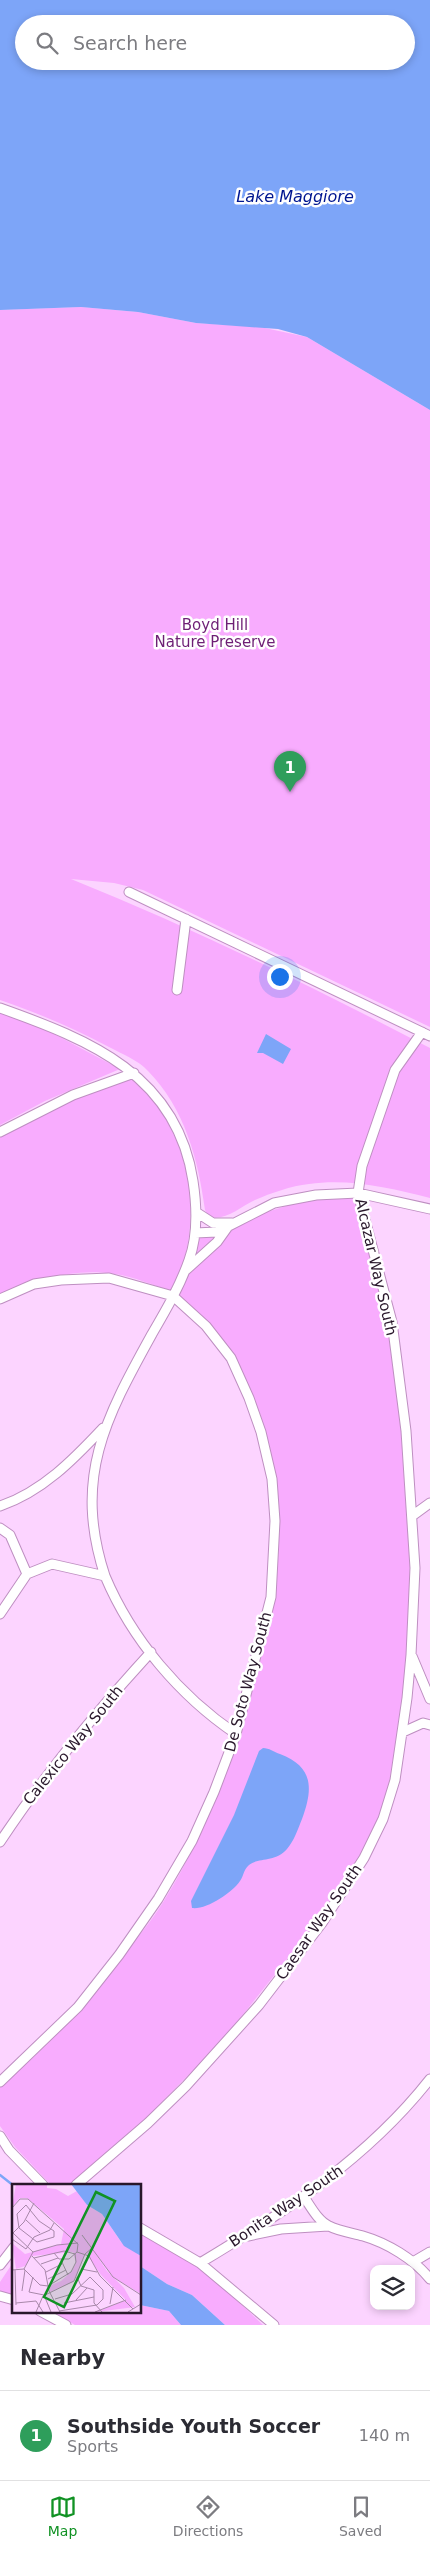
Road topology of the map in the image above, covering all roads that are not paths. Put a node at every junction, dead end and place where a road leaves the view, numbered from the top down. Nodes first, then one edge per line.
1 (129, 892) dead end
2 (186, 919) junction
3 (177, 990) dead end
4 (0, 1008) edge
5 (426, 1034) edge
6 (134, 1073) junction
7 (0, 1132) edge
8 (358, 1193) junction
9 (430, 1208) edge
10 (196, 1212) junction
11 (231, 1225) junction
12 (195, 1233) junction
13 (184, 1272) junction
14 (173, 1296) junction
15 (0, 1299) edge
16 (105, 1426) junction
17 (430, 1503) edge
18 (0, 1506) edge
19 (412, 1516) junction
20 (0, 1528) edge
21 (27, 1574) junction
22 (105, 1576) junction
23 (0, 1614) edge
24 (151, 1652) junction
25 (412, 1655) junction
26 (430, 1699) edge
27 (430, 1725) edge
28 (403, 1732) junction
29 (236, 1734) junction
30 (0, 1842) edge
31 (430, 2079) edge
32 (0, 2082) edge
33 (0, 2136) edge
34 (42, 2184) edge
35 (77, 2184) edge
36 (304, 2197) junction
37 (328, 2226) junction
38 (141, 2229) edge
39 (243, 2237) junction
40 (12, 2250) edge
41 (430, 2252) edge
42 (413, 2262) junction
43 (200, 2263) junction
44 (0, 2265) edge
45 (430, 2279) edge
46 (42, 2312) edge
47 (66, 2325) edge
48 (274, 2325) edge

1 - 2 street
2 - 3 street
2 - 5 street
4 - 6 street
5 - 8 street, Alcazar Way South
6 - 7 street
6 - 10 street
8 - 9 street
8 - 11 street
8 - 19 street, Alcazar Way South
10 - 11 street
10 - 12 street
11 - 12 street
11 - 13 street
12 - 13 street
13 - 14 street
14 - 15 street
14 - 16 street
14 - 29 street, De Soto Way South
16 - 18 street
16 - 22 street
17 - 19 street
19 - 25 street, Caesar Way South
20 - 21 street
21 - 22 street
21 - 23 street
22 - 24 street
24 - 29 street
24 - 30 street, Calexico Way South
25 - 26 street
25 - 28 street, Caesar Way South
27 - 28 street
28 - 35 street, Caesar Way South
29 - 32 street, De Soto Way South
31 - 36 street, Bonita Way South
33 - 34 street
36 - 37 street
36 - 39 street, Bonita Way South
37 - 39 street
37 - 42 street
38 - 43 street
39 - 43 street, Bonita Way South
40 - 44 street
41 - 42 street
42 - 45 street
43 - 48 street
46 - 47 street

